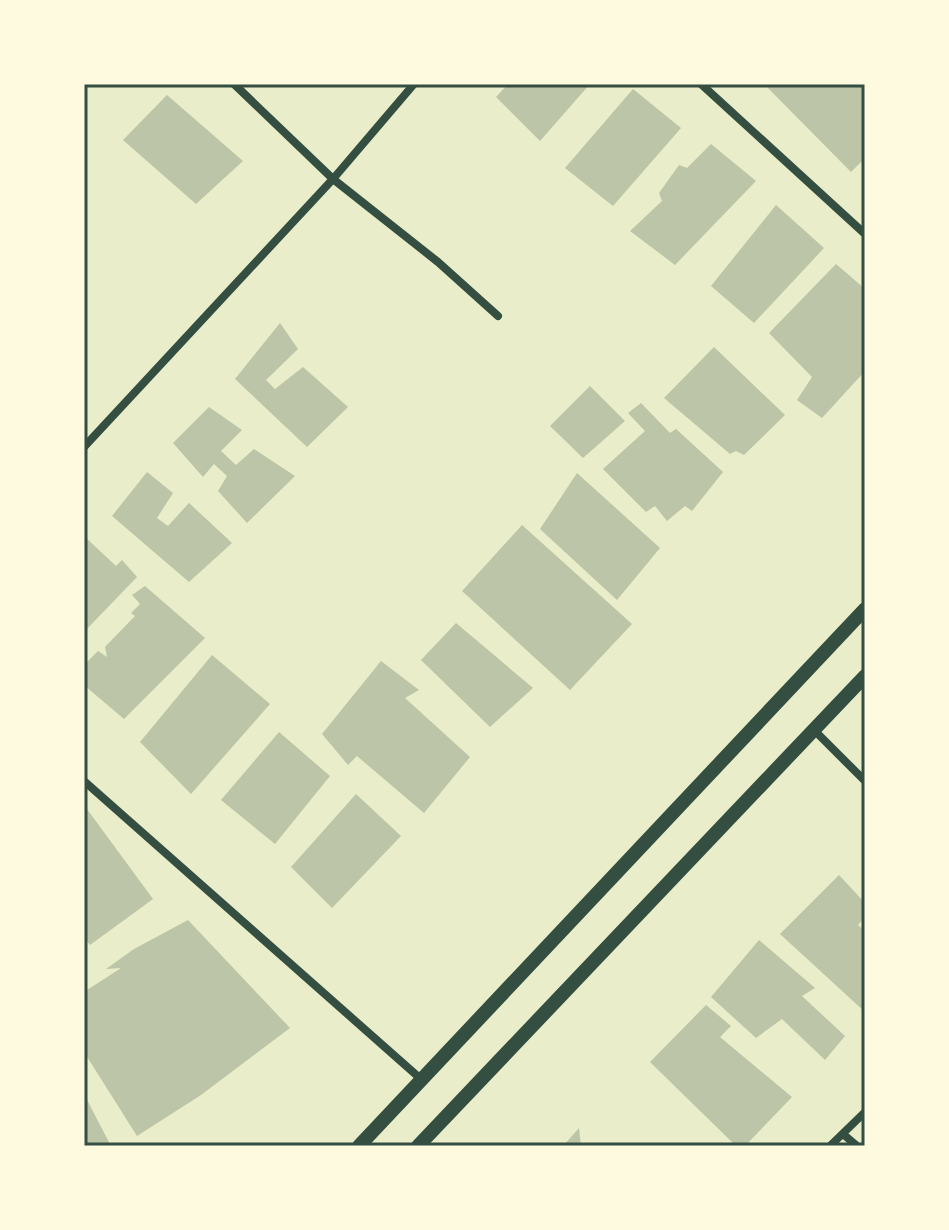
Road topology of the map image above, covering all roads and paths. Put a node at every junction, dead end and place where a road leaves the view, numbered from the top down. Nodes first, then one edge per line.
1 (234, 84) edge
2 (414, 84) edge
3 (701, 84) edge
4 (333, 179) junction
5 (865, 234) edge
6 (498, 316) dead end
7 (84, 447) edge
8 (865, 609) edge
9 (865, 676) edge
10 (814, 730) junction
11 (84, 781) edge
12 (865, 781) edge
13 (422, 1080) junction
14 (865, 1112) edge
15 (843, 1134) junction
16 (359, 1146) edge
17 (418, 1146) edge
18 (830, 1146) edge
19 (857, 1146) edge

1 - 4 street
2 - 4 street
3 - 5 street
4 - 6 street
4 - 7 street
8 - 13 street
9 - 10 street
10 - 12 street
10 - 17 street
11 - 13 street
13 - 16 street
14 - 15 street
15 - 18 street
15 - 19 street

